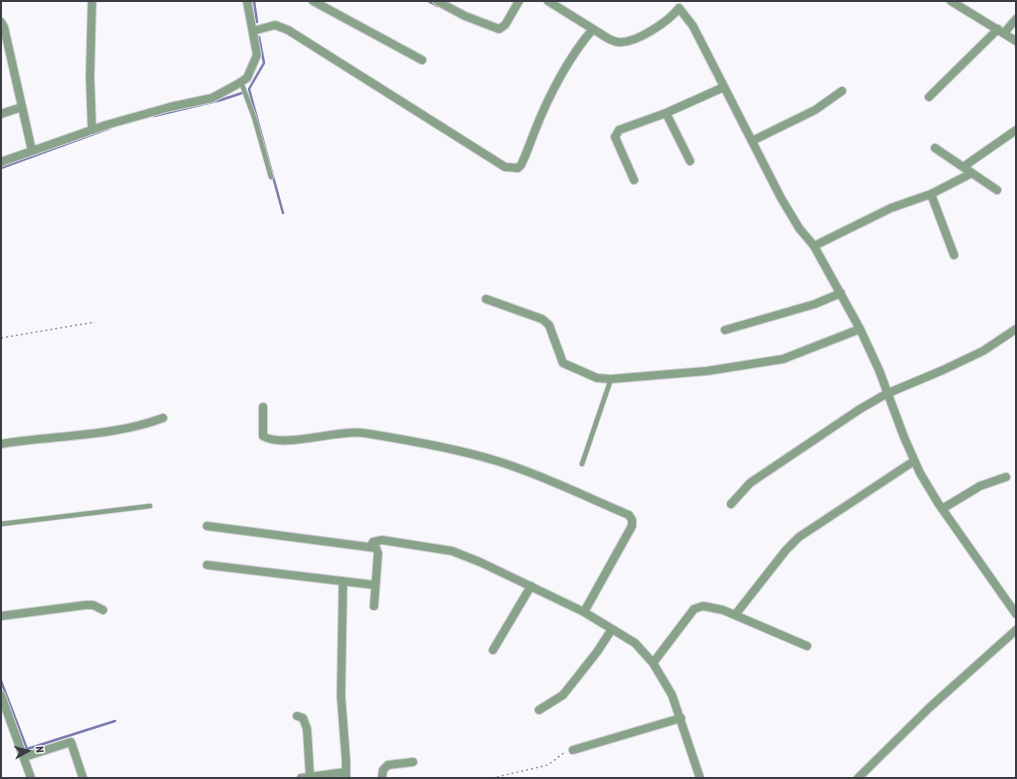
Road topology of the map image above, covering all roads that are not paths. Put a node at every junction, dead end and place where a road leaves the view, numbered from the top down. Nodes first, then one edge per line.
1 (92, 1) edge
2 (247, 1) edge
3 (313, 1) edge
4 (436, 1) edge
5 (519, 1) edge
6 (548, 1) edge
7 (672, 1) edge
8 (950, 1) edge
9 (679, 8) junction
10 (1016, 19) edge
11 (1, 22) edge
12 (593, 29) junction
13 (253, 31) junction
14 (1001, 31) junction
15 (1016, 41) edge
16 (422, 60) dead end
17 (241, 82) junction
18 (724, 87) junction
19 (842, 91) dead end
20 (929, 97) dead end
21 (22, 107) junction
22 (666, 113) junction
23 (1, 114) edge
24 (92, 130) junction
25 (1016, 130) edge
26 (752, 141) junction
27 (935, 148) dead end
28 (32, 151) junction
29 (690, 161) dead end
30 (1, 162) edge
31 (963, 166) junction
32 (972, 173) junction
33 (271, 177) dead end
34 (634, 180) dead end
35 (997, 190) dead end
36 (931, 194) junction
37 (814, 246) junction
38 (954, 254) dead end
39 (841, 293) junction
40 (486, 299) dead end
41 (860, 329) junction
42 (1016, 329) edge
43 (725, 330) dead end
44 (611, 379) junction
45 (886, 394) junction
46 (263, 407) dead end
47 (163, 418) dead end
48 (1, 444) edge
49 (914, 461) junction
50 (582, 464) dead end
51 (1006, 477) dead end
52 (731, 504) dead end
53 (150, 506) dead end
54 (942, 509) junction
55 (1, 524) edge
56 (207, 526) dead end
57 (371, 546) junction
58 (207, 565) dead end
59 (343, 581) junction
60 (375, 585) junction
61 (531, 586) junction
62 (374, 606) dead end
63 (103, 610) dead end
64 (584, 612) junction
65 (1016, 614) edge
66 (735, 615) junction
67 (1, 616) edge
68 (612, 629) junction
69 (1016, 630) edge
70 (807, 646) dead end
71 (493, 650) dead end
72 (653, 663) junction
73 (1, 695) edge
74 (539, 710) dead end
75 (297, 716) dead end
76 (680, 718) junction
77 (573, 750) road end
78 (24, 757) junction
79 (413, 762) dead end
80 (346, 775) edge
81 (310, 777) junction
82 (31, 778) edge
83 (83, 778) edge
84 (302, 778) edge
85 (382, 778) edge
86 (700, 778) edge
87 (858, 778) edge

1 - 24 street
2 - 13 street
3 - 16 street
4 - 5 street
6 - 12 street
7 - 9 street
8 - 14 street
9 - 12 street
9 - 18 street
10 - 14 street
11 - 21 street
12 - 13 street
13 - 17 street
14 - 15 street
14 - 20 street
17 - 24 street
17 - 33 lane
18 - 22 street
18 - 26 street
19 - 26 street
21 - 23 street
21 - 28 street
22 - 29 street
22 - 34 street
24 - 28 street
25 - 31 street
26 - 37 street
27 - 31 street
28 - 30 street
31 - 32 street
32 - 35 street
32 - 36 street
36 - 37 street
36 - 38 street
37 - 39 street
39 - 41 street
39 - 43 street
40 - 44 street
41 - 44 street
41 - 45 street
42 - 45 street
44 - 50 lane
45 - 49 street
45 - 52 street
46 - 64 street
47 - 48 street
49 - 54 street
49 - 66 street
51 - 54 street
53 - 55 lane
54 - 65 street
56 - 57 street
57 - 60 street
57 - 61 street
58 - 59 street
59 - 60 street
59 - 80 street
60 - 62 street
61 - 64 street
61 - 71 street
63 - 67 street
64 - 68 street
66 - 70 street
66 - 72 street
68 - 72 street
68 - 74 street
69 - 87 street
72 - 76 street
73 - 78 street
75 - 81 street
76 - 77 street
76 - 86 street
78 - 82 street
78 - 83 street
79 - 85 street
80 - 81 street
81 - 84 street

